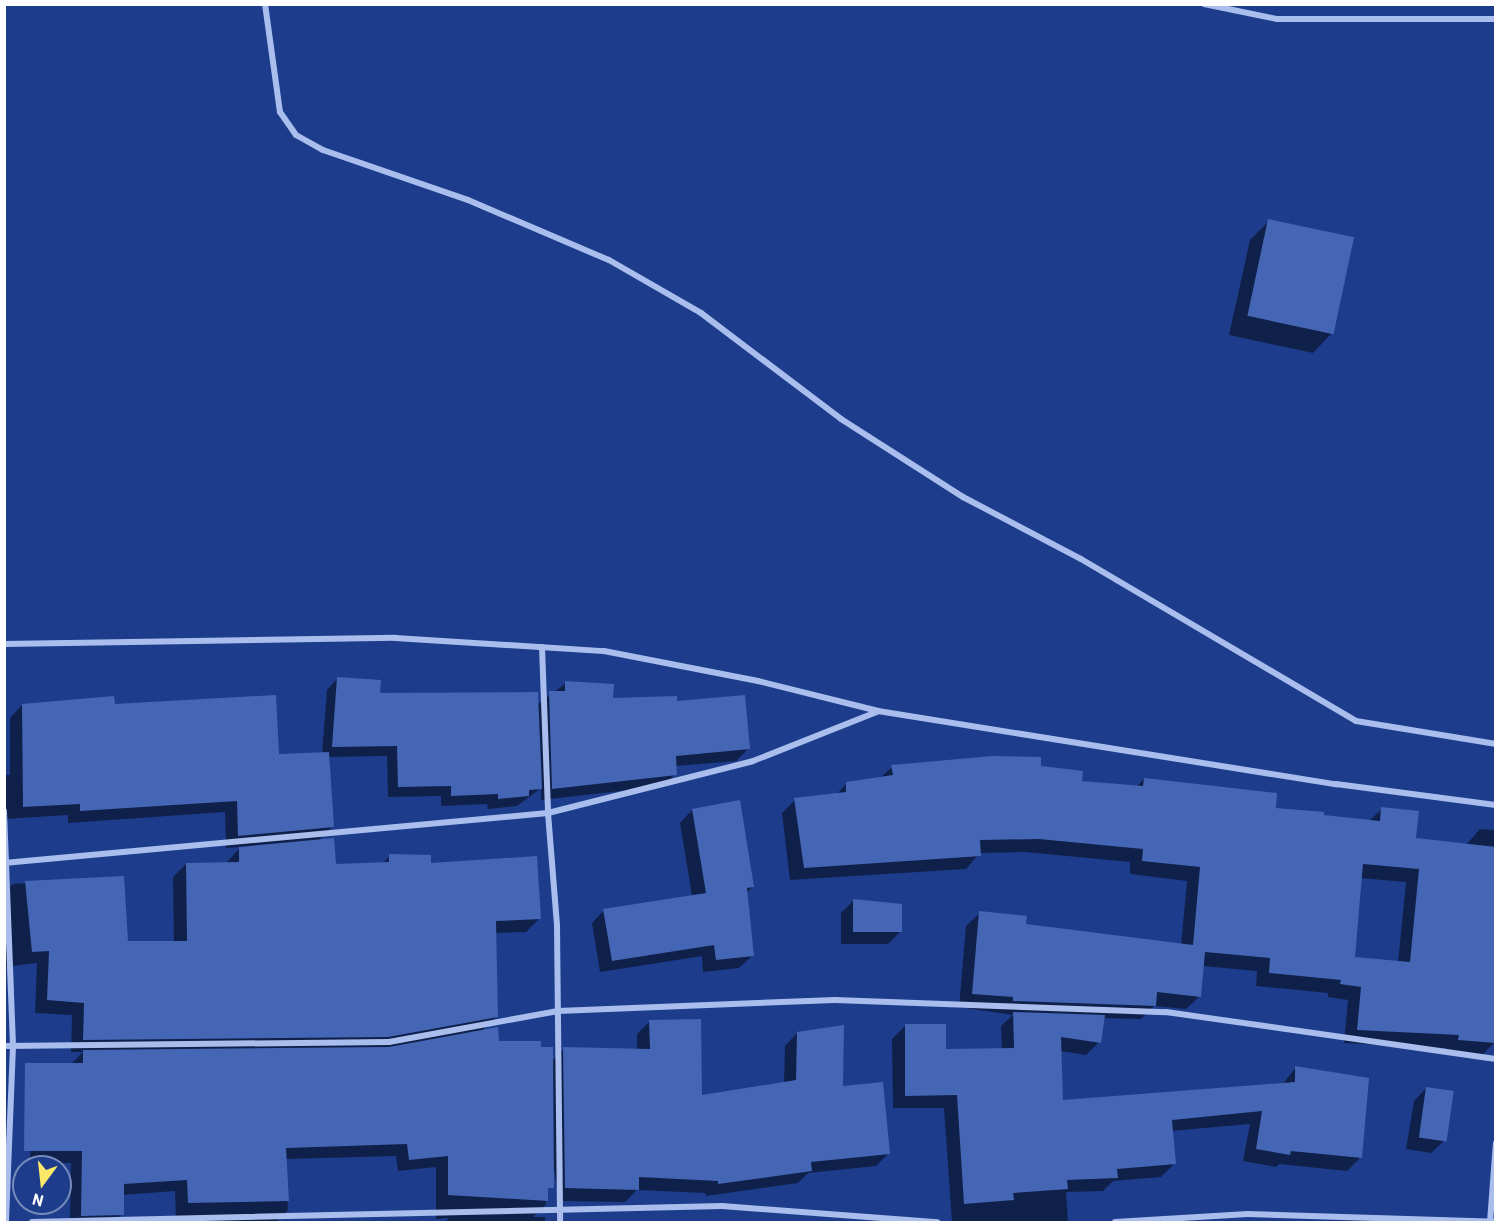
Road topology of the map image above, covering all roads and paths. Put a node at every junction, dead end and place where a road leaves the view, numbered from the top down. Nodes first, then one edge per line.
1 (265, 4) edge
2 (1204, 4) edge
3 (1496, 19) edge
4 (4, 644) edge
5 (542, 647) junction
6 (878, 711) junction
7 (1496, 744) edge
8 (1496, 805) edge
9 (4, 810) edge
10 (548, 813) junction
11 (6, 863) edge
12 (558, 1011) junction
13 (4, 1046) edge
14 (13, 1046) junction
15 (1496, 1059) edge
16 (1496, 1143) edge
17 (560, 1210) junction
18 (6, 1222) edge
19 (32, 1222) edge
20 (560, 1222) edge
21 (937, 1222) edge
22 (1115, 1222) edge
23 (1490, 1222) edge
24 (1496, 1222) edge

1 - 7 street
2 - 3 street
4 - 5 street
5 - 6 street
5 - 10 street
6 - 8 street
6 - 10 street
9 - 11 street
10 - 11 street
10 - 12 street
11 - 14 street
12 - 14 street
12 - 15 street
12 - 17 street
13 - 14 street
14 - 18 street
16 - 23 street
17 - 19 street
17 - 20 street
17 - 21 street
22 - 23 street
23 - 24 street

